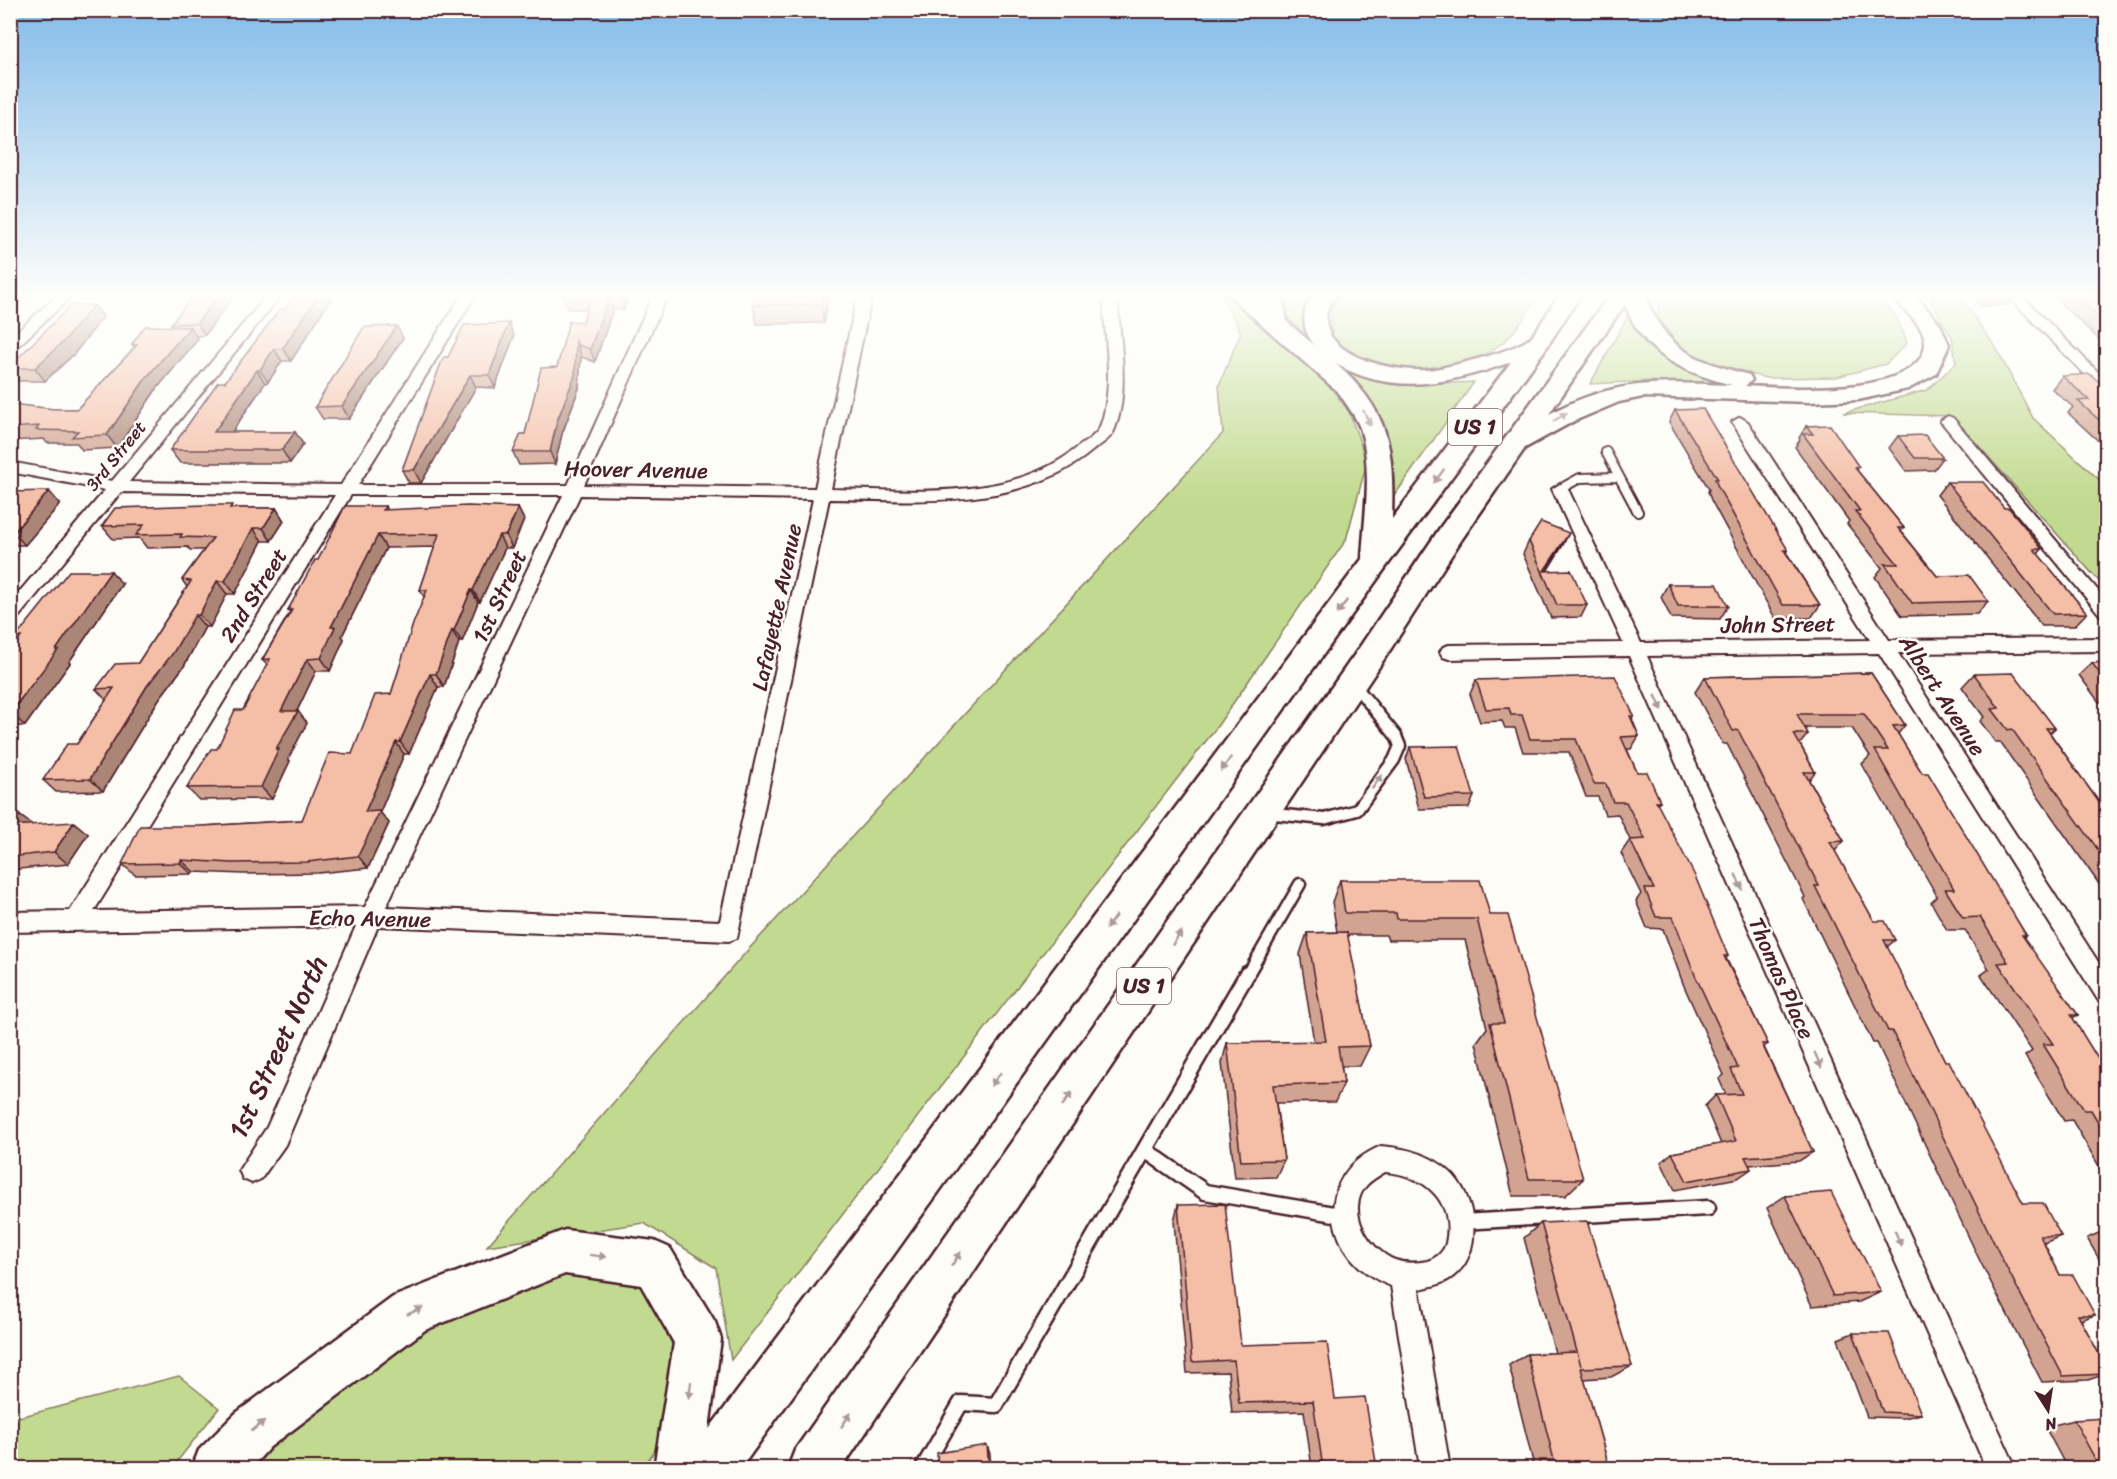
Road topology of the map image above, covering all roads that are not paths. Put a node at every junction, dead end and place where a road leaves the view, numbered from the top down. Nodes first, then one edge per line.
1 (219, 362) edge
2 (426, 362) edge
3 (631, 362) edge
4 (851, 362) edge
5 (1113, 362) edge
6 (1319, 362) edge
7 (1352, 362) edge
8 (1489, 362) edge
9 (1524, 362) edge
10 (1573, 362) edge
11 (1687, 362) edge
12 (1902, 362) edge
13 (1933, 362) edge
14 (2080, 362) edge
15 (2106, 388) edge
16 (1948, 420) dead end
17 (1740, 422) dead end
18 (1511, 448) junction
19 (1606, 452) dead end
20 (10, 467) edge
21 (1619, 477) junction
22 (116, 487) junction
23 (345, 489) junction
24 (1560, 489) joint
25 (574, 490) junction
26 (823, 494) junction
27 (1638, 512) dead end
28 (1376, 560) junction
29 (2106, 611) edge
30 (10, 616) edge
31 (2106, 644) edge
32 (1883, 647) junction
33 (1635, 650) junction
34 (1449, 652) dead end
35 (1352, 682) junction
36 (1263, 813) junction
37 (1300, 884) dead end
38 (371, 916) junction
39 (10, 922) edge
40 (75, 922) junction
41 (729, 931) joint
42 (2106, 993) edge
43 (1145, 1150) junction
44 (252, 1170) dead end
45 (1708, 1208) dead end
46 (1346, 1216) junction
47 (1461, 1222) junction
48 (1403, 1277) junction
49 (217, 1468) edge
50 (679, 1468) edge
51 (711, 1468) edge
52 (813, 1468) edge
53 (923, 1468) edge
54 (1436, 1468) edge
55 (2001, 1468) edge

1 - 22 street, 3rd Street
2 - 23 street, 2nd Street
3 - 25 street, 1st Street
4 - 26 street, Lafayette Avenue
5 - 26 street, Hoover Avenue
6 -> 28 highway
7 - 8 highway
9 -> 28 highway, US 1
10 - 18 highway, US 1
11 - 12 highway
18 -> 13 highway
14 - 15 street
16 - 29 street
17 - 32 street, Albert Avenue
18 - 35 highway, US 1
19 - 21 lane
20 - 22 street, Hoover Avenue
21 - 24 lane
21 - 27 lane
22 - 23 street, Hoover Avenue
22 - 30 street, 3rd Street
23 - 25 street, Hoover Avenue
23 - 40 street, 2nd Street
24 - 33 street, Thomas Place
25 - 26 street, Hoover Avenue
25 - 38 street, 1st Street
26 - 41 street, Lafayette Avenue
28 -> 51 highway, US 1
31 - 32 street, John Street
32 - 33 street, John Street
32 - 42 street, Albert Avenue
33 - 34 street, John Street
33 -> 55 street, Thomas Place
35 - 36 highway, US 1
36 -> 35 lane
52 -> 36 highway, US 1
37 - 43 lane
38 - 40 street, Echo Avenue
38 - 41 street, Echo Avenue
38 - 44 street, 1st Street North
39 - 40 street, Echo Avenue
43 - 46 lane
43 - 53 lane
45 - 47 lane
46 - 47 street
46 - 48 street
47 - 48 street
48 - 54 street
49 -> 50 highway

